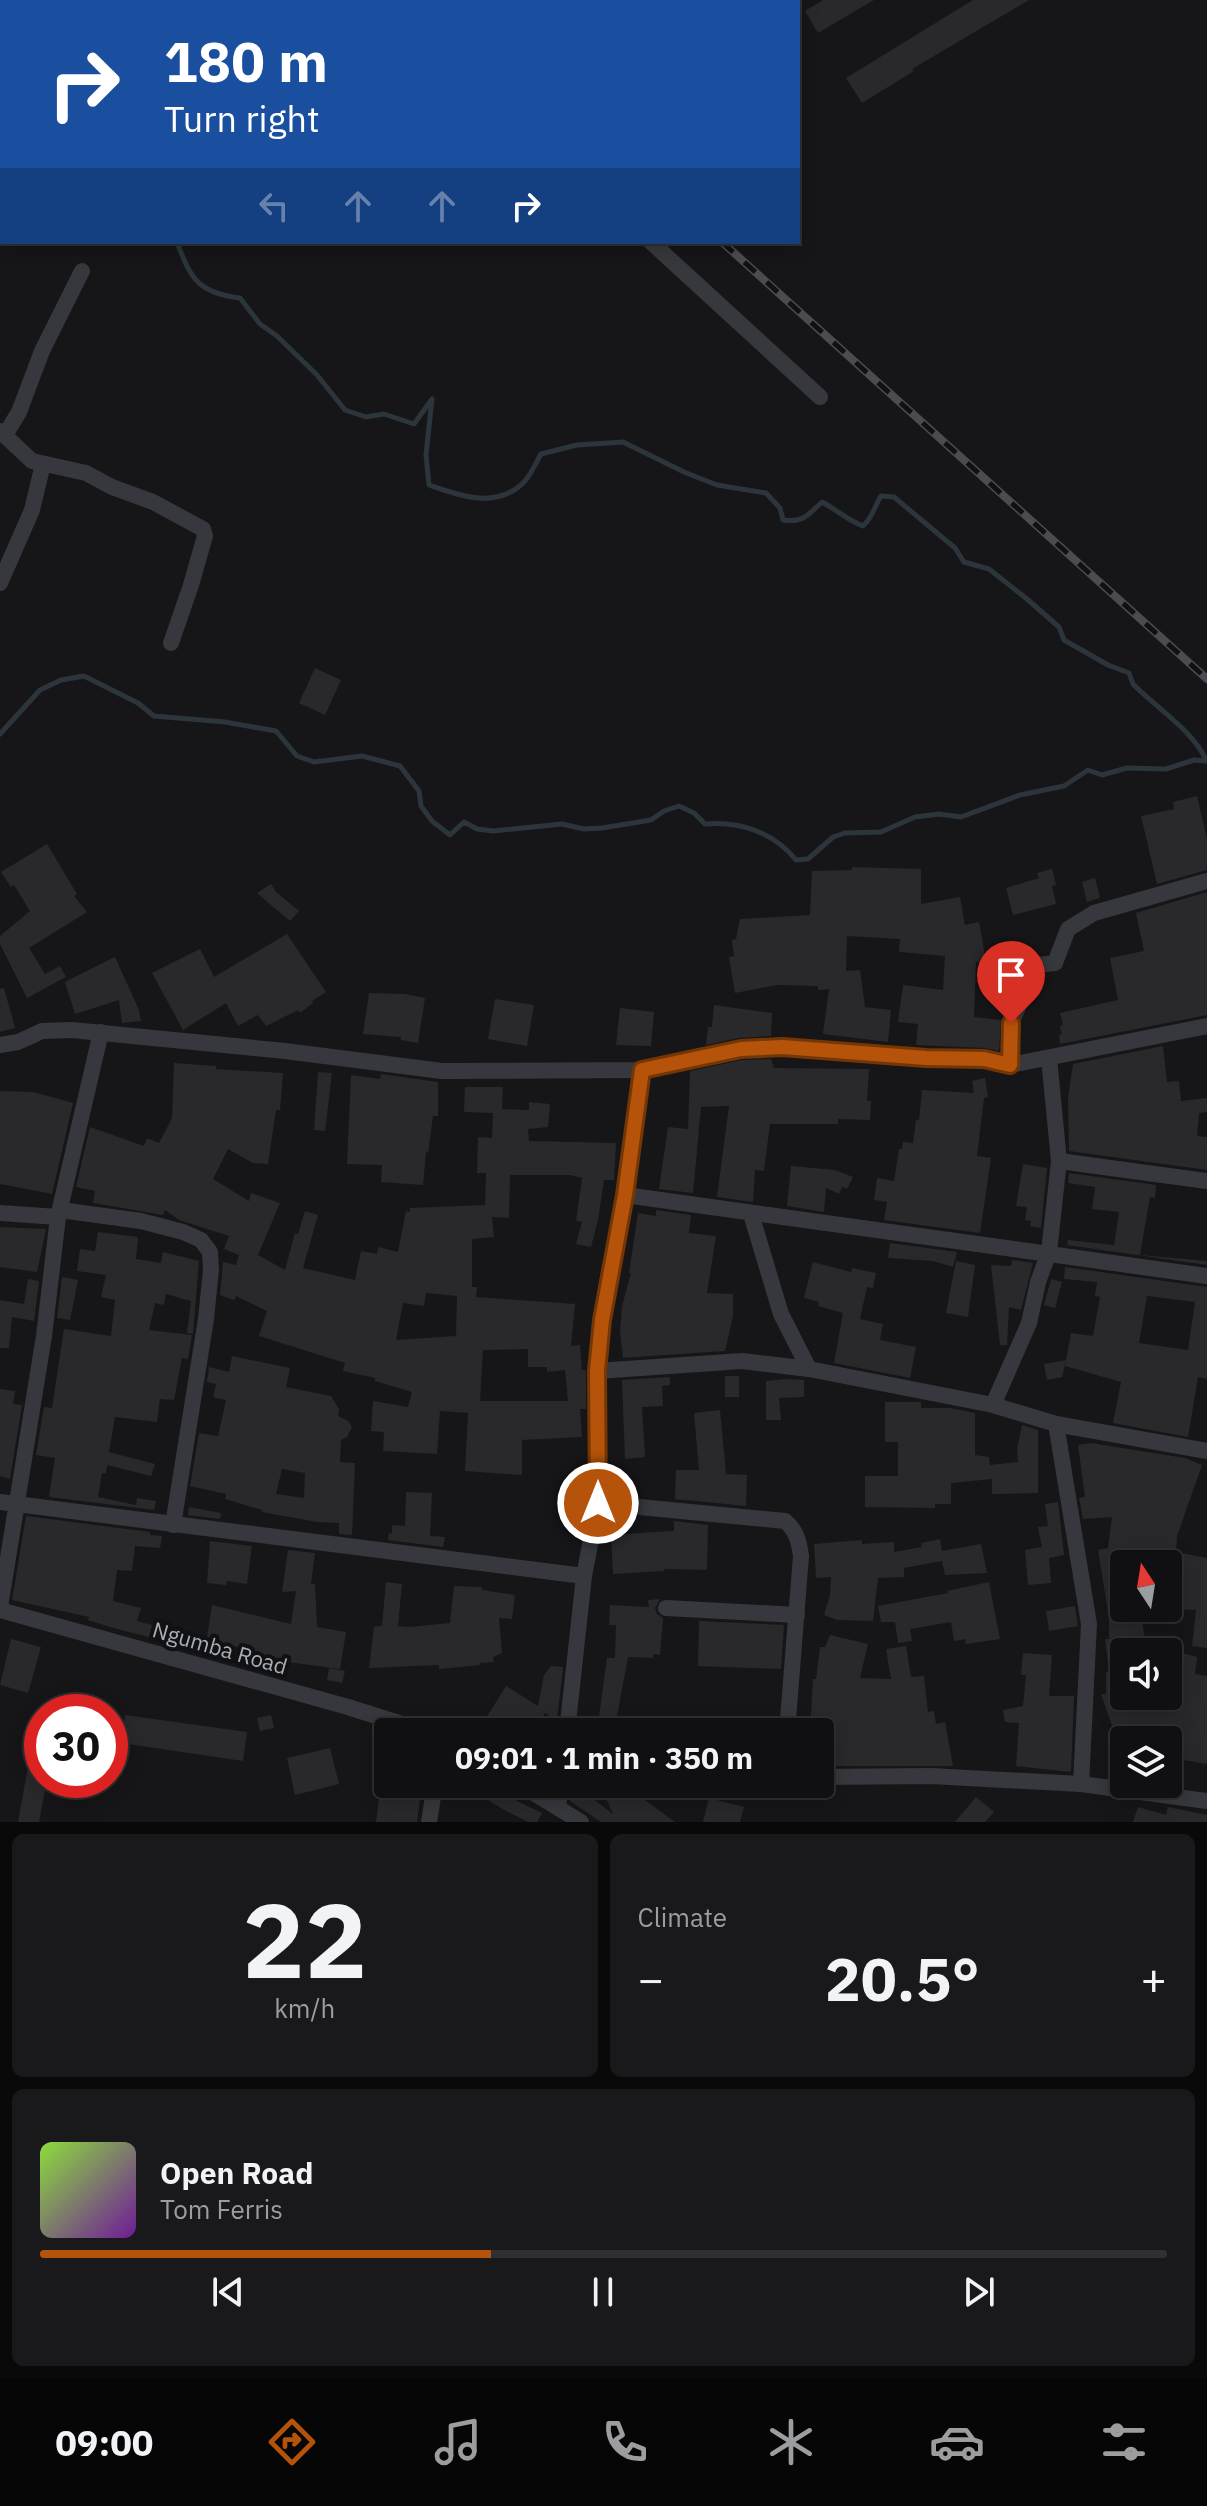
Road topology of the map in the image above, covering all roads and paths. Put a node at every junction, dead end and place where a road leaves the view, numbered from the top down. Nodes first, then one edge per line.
1 (653, 244) edge
2 (82, 271) dead end
3 (820, 397) dead end
4 (2, 433) edge
5 (43, 464) junction
6 (0, 583) edge
7 (171, 643) dead end
8 (1207, 881) edge
9 (1207, 1026) edge
10 (101, 1032) junction
11 (0, 1045) edge
12 (1049, 1058) junction
13 (1010, 1065) junction
14 (642, 1070) junction
15 (1059, 1161) junction
16 (1207, 1181) edge
17 (625, 1195) junction
18 (0, 1213) edge
19 (59, 1214) junction
20 (751, 1214) junction
21 (1049, 1252) junction
22 (1207, 1276) edge
23 (809, 1369) junction
24 (597, 1371) junction
25 (993, 1405) junction
26 (1056, 1424) junction
27 (1207, 1451) edge
28 (0, 1502) edge
29 (598, 1503) junction
30 (18, 1504) junction
31 (173, 1525) junction
32 (584, 1576) junction
33 (0, 1608) edge
34 (666, 1608) dead end
35 (797, 1615) junction
36 (383, 1718) edge
37 (569, 1718) edge
38 (788, 1718) edge
39 (834, 1777) edge
40 (1081, 1784) junction
41 (433, 1798) edge
42 (543, 1798) edge
43 (559, 1798) edge
44 (1207, 1801) edge
45 (558, 1807) junction
46 (429, 1822) edge
47 (581, 1822) edge

1 - 3 street
2 - 4 street
4 - 5 street
5 - 6 street
5 - 7 street
8 - 13 street
9 - 12 street
10 - 11 street
10 - 14 street
10 - 19 street
12 - 13 street
12 - 15 street
13 - 14 street
14 - 17 street
15 - 16 street
15 - 21 street
17 - 20 street
17 - 24 street
18 - 19 street
19 - 30 street
19 - 31 street
20 - 21 street
20 - 23 street
21 - 22 street
21 - 25 street
23 - 24 street
23 - 25 street
24 - 29 street
25 - 26 street
26 - 27 street
26 - 40 street
28 - 30 street
29 - 32 street
29 - 35 street
30 - 31 street
30 - 33 street
31 - 32 street
32 - 37 street
33 - 36 street, Ngumba Road
34 - 35 street
35 - 38 street
39 - 40 street
40 - 44 street
41 - 46 street
42 - 45 street
43 - 45 street
45 - 47 street

